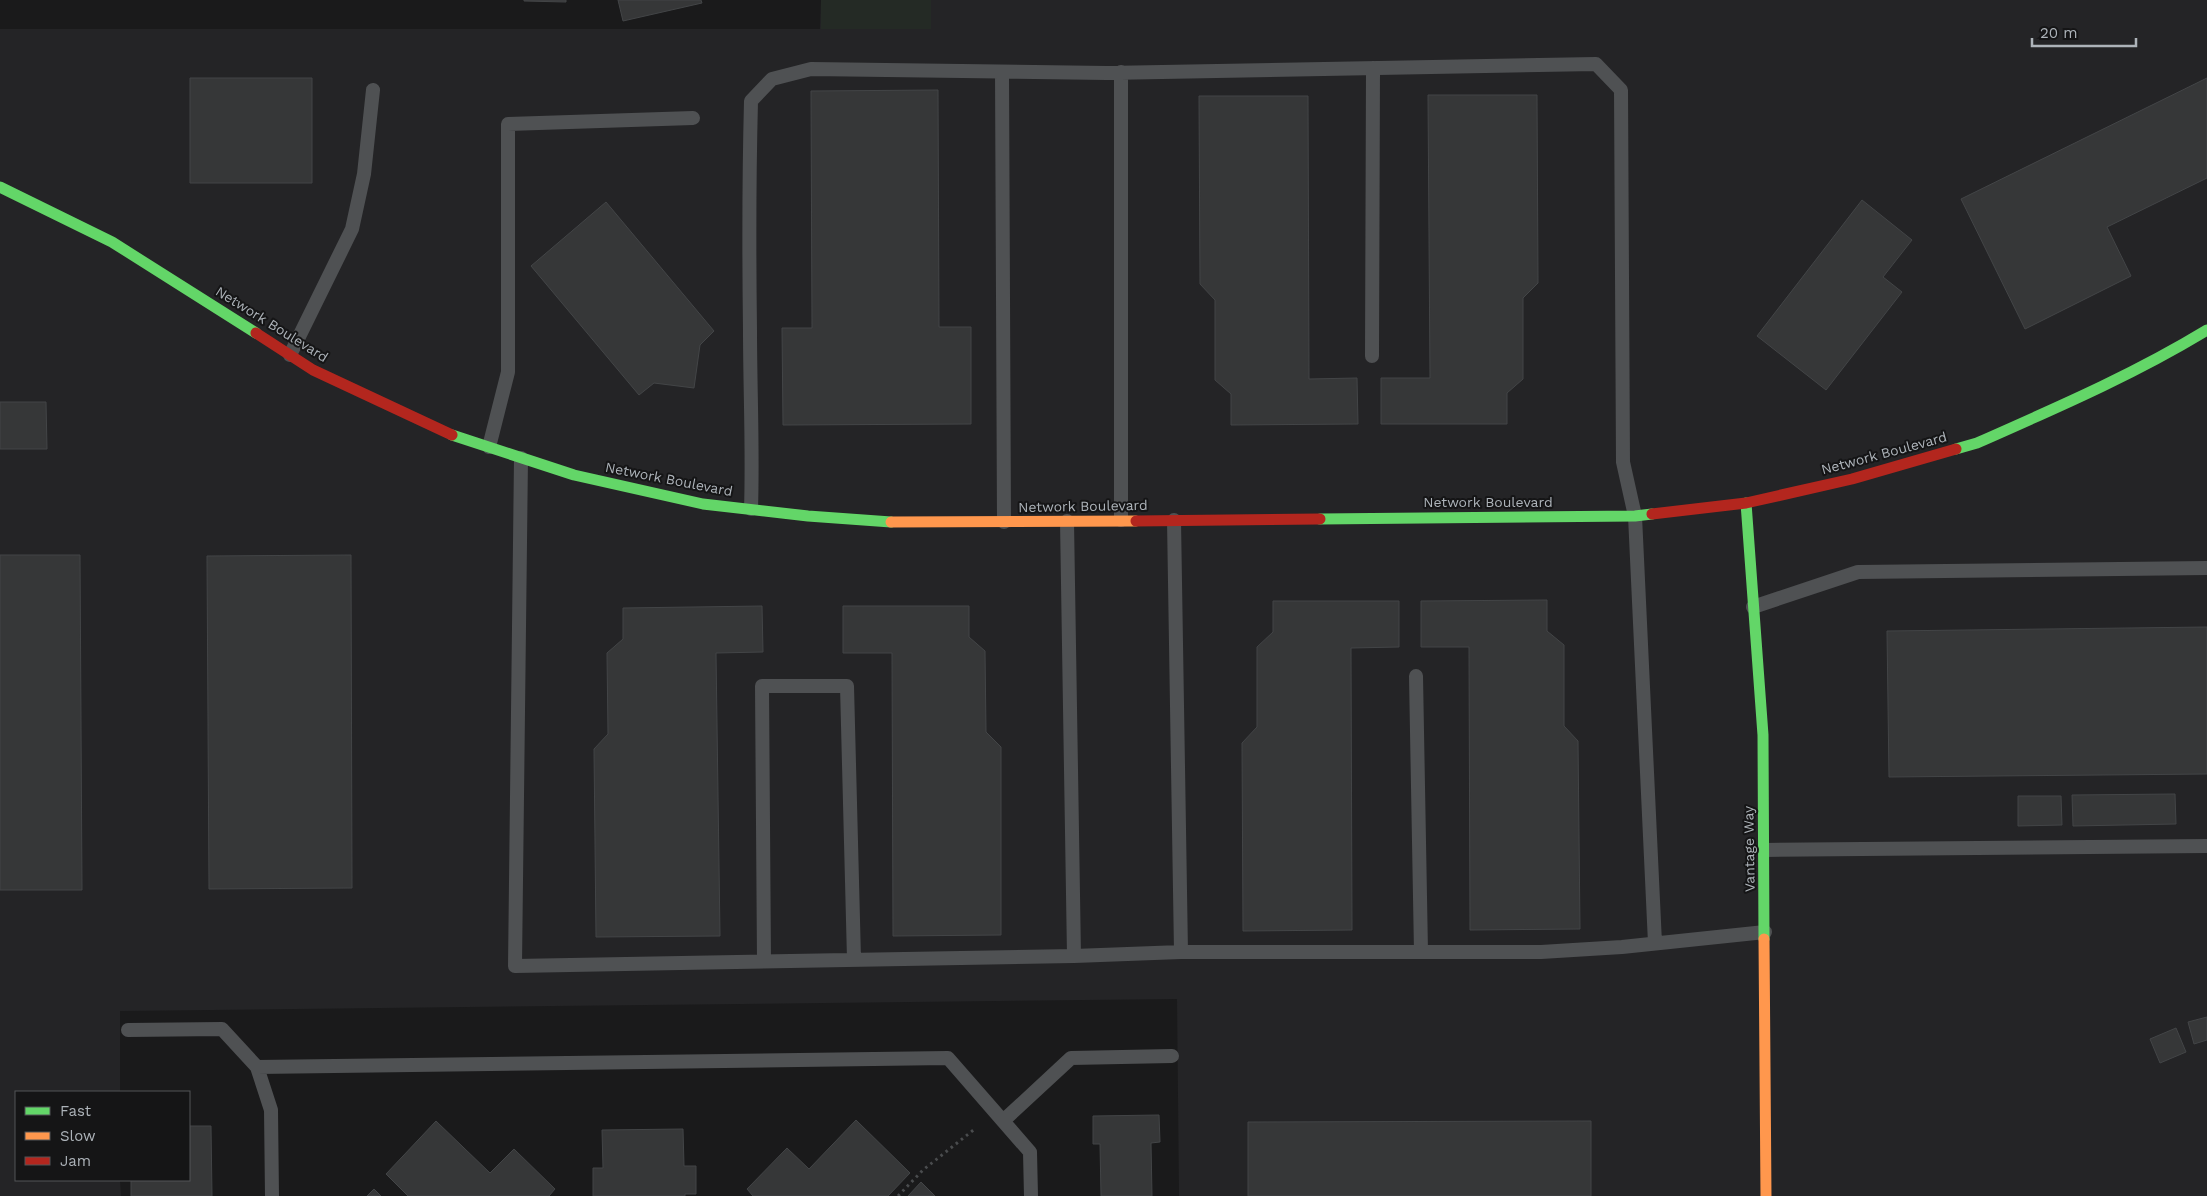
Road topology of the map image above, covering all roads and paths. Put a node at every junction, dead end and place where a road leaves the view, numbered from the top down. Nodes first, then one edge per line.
1 (1373, 68) junction
2 (1002, 72) junction
3 (1122, 72) junction
4 (373, 90) dead end
5 (693, 118) dead end
6 (0, 187) edge
7 (2207, 330) edge
8 (290, 355) junction
9 (1372, 356) dead end
10 (489, 447) junction
11 (521, 458) junction
12 (1746, 503) junction
13 (751, 509) junction
14 (1635, 516) junction
15 (1122, 520) junction
16 (1174, 520) junction
17 (1068, 521) junction
18 (1004, 522) junction
19 (2207, 568) edge
20 (1753, 607) junction
21 (1416, 676) dead end
22 (2207, 846) edge
23 (1764, 850) junction
24 (1765, 932) junction
25 (1655, 943) junction
26 (1181, 952) junction
27 (1421, 952) junction
28 (1074, 956) junction
29 (854, 959) junction
30 (764, 961) junction
31 (128, 1030) dead end
32 (1172, 1056) dead end
33 (257, 1067) junction
34 (999, 1117) junction
35 (272, 1196) edge
36 (898, 1196) edge
37 (1031, 1196) edge
38 (1766, 1196) edge

1 - 3 lane
1 - 9 lane
1 - 14 lane
2 - 3 lane
2 - 13 lane
2 - 18 lane
3 - 15 lane
4 - 8 lane
5 - 10 lane
6 - 8 street, Network Boulevard
7 - 12 street, Network Boulevard
8 - 10 street, Network Boulevard
10 - 11 street, Network Boulevard
11 - 13 street, Network Boulevard
11 - 30 lane
12 - 14 street, Network Boulevard
12 - 20 street, Vantage Way
13 - 18 street, Network Boulevard
14 - 16 street, Network Boulevard
14 - 25 lane
15 - 16 street, Network Boulevard
15 - 17 street, Network Boulevard
16 - 26 lane
17 - 18 street, Network Boulevard
17 - 28 lane
19 - 20 lane
20 - 23 street, Vantage Way
21 - 27 lane
22 - 23 lane
23 - 24 street, Vantage Way
24 - 25 lane
24 - 38 street, Vantage Way
25 - 27 lane
26 - 27 lane
26 - 28 lane
28 - 29 lane
29 - 30 lane
29 - 30 lane
31 - 33 lane
32 - 34 lane
33 - 34 lane
33 - 35 lane
34 - 36 path
34 - 37 lane

